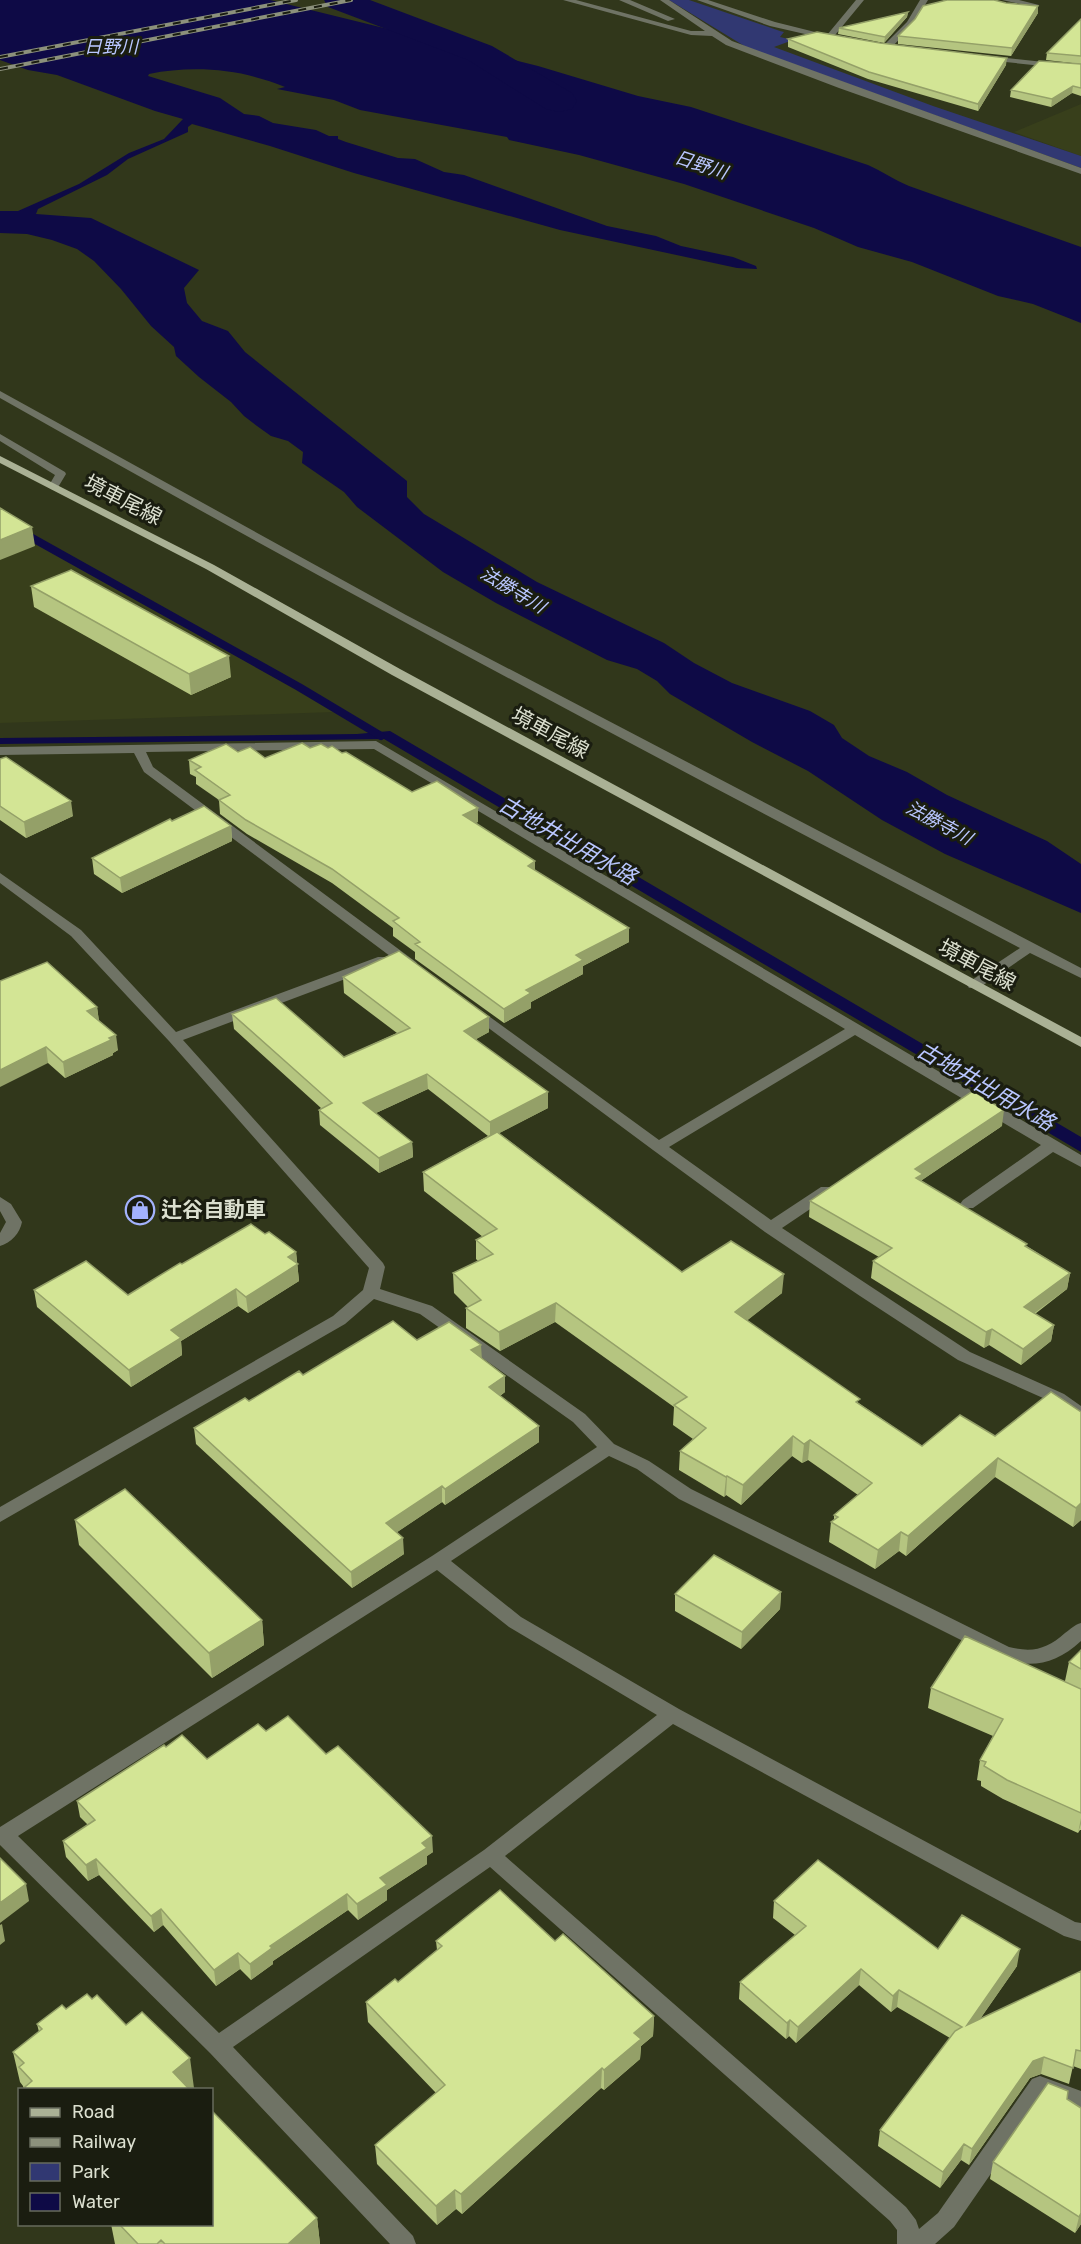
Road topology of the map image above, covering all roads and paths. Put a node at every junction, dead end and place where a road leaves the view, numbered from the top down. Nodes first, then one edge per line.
1 (567, 0) edge
2 (623, 0) edge
3 (664, 0) edge
4 (701, 0) edge
5 (860, 0) edge
6 (924, 0) edge
7 (1006, 0) edge
8 (1035, 5) edge
9 (713, 34) junction
10 (829, 37) junction
11 (839, 39) edge
12 (879, 45) edge
13 (976, 56) edge
14 (1081, 68) edge
15 (1081, 171) edge
16 (0, 394) edge
17 (0, 437) edge
18 (0, 459) edge
19 (53, 487) junction
20 (138, 749) junction
21 (0, 751) edge
22 (0, 877) edge
23 (1030, 947) junction
24 (397, 955) junction
25 (1081, 974) edge
26 (426, 976) edge
27 (974, 985) junction
28 (465, 1005) edge
29 (855, 1029) junction
30 (174, 1038) junction
31 (1081, 1043) edge
32 (1052, 1144) junction
33 (658, 1147) junction
34 (1081, 1161) edge
35 (841, 1182) edge
36 (0, 1202) edge
37 (968, 1204) dead end
38 (771, 1228) junction
39 (0, 1241) edge
40 (371, 1292) junction
41 (1081, 1414) edge
42 (608, 1448) junction
43 (0, 1515) edge
44 (438, 1561) junction
45 (1081, 1630) edge
46 (1030, 1659) junction
47 (1045, 1677) edge
48 (672, 1714) junction
49 (2, 1836) edge
50 (491, 1856) junction
51 (1081, 1932) edge
52 (218, 2046) junction
53 (1081, 2101) edge
54 (405, 2244) edge
55 (908, 2244) edge
56 (918, 2244) edge

1 - 9 street
2 - 9 street
3 - 9 street
4 - 10 street
5 - 10 street
6 - 12 street
7 - 8 street
9 - 15 street
10 - 11 street
13 - 14 street
16 - 23 street
17 - 19 street
18 - 19 main road, 境車尾線
19 - 27 main road, 境車尾線
20 - 21 street
20 - 24 street
20 - 29 street
22 - 30 street
23 - 25 street
23 - 27 street
24 - 26 street
24 - 30 street
27 - 31 main road, 境車尾線
28 - 33 street
29 - 32 street
29 - 33 street
30 - 40 street
32 - 34 street
32 - 37 street
33 - 38 street
35 - 38 street
36 - 39 street
38 - 41 street
40 - 42 street
40 - 43 street
42 - 44 street
42 - 46 street
44 - 48 street
44 - 49 street
45 - 46 street
46 - 47 street
48 - 50 street
48 - 51 street
49 - 52 street
50 - 52 street
50 - 55 street
52 - 54 street
53 - 56 street

